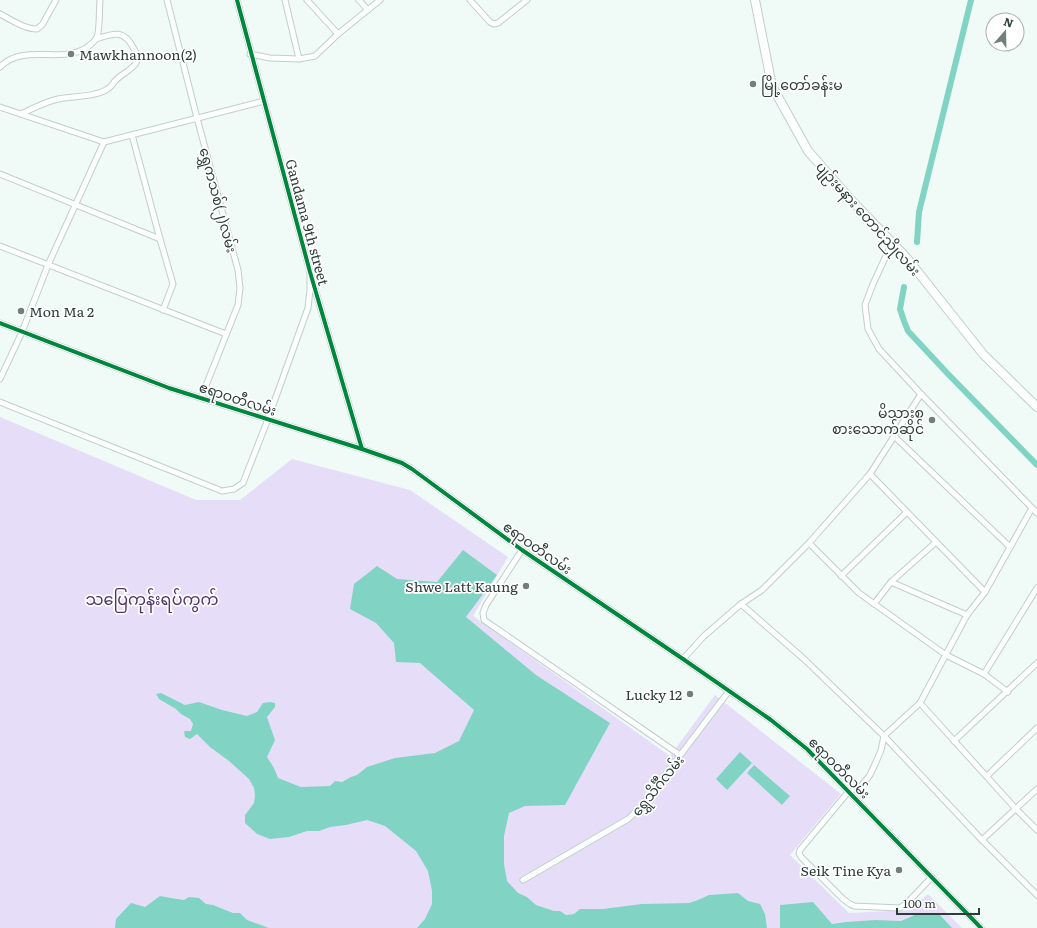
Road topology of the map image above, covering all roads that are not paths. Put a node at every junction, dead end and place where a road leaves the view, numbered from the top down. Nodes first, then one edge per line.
1 (56, 0) edge
2 (100, 0) edge
3 (167, 0) edge
4 (236, 0) edge
5 (285, 0) edge
6 (307, 0) edge
7 (359, 0) edge
8 (380, 0) edge
9 (470, 0) edge
10 (527, 0) edge
11 (755, 0) edge
12 (368, 10) junction
13 (0, 14) edge
14 (338, 34) junction
15 (96, 39) junction
16 (250, 54) junction
17 (299, 59) junction
18 (0, 67) edge
19 (264, 101) junction
20 (0, 107) edge
21 (21, 114) junction
22 (197, 118) junction
23 (132, 135) junction
24 (104, 142) junction
25 (0, 174) edge
26 (75, 205) junction
27 (160, 238) junction
28 (892, 243) junction
29 (0, 246) edge
30 (48, 265) junction
31 (310, 272) junction
32 (163, 310) junction
33 (0, 323) edge
34 (22, 332) junction
35 (226, 334) junction
36 (0, 379) edge
37 (921, 394) junction
38 (201, 398) junction
39 (0, 402) edge
40 (1037, 407) edge
41 (268, 419) junction
42 (894, 436) junction
43 (362, 449) junction
44 (870, 474) junction
45 (1032, 508) junction
46 (907, 512) junction
47 (1037, 513) edge
48 (936, 542) junction
49 (809, 543) junction
50 (1010, 547) junction
51 (522, 550) junction
52 (841, 576) junction
53 (892, 582) junction
54 (1037, 588) edge
55 (985, 592) junction
56 (741, 604) junction
57 (874, 604) junction
58 (967, 615) junction
59 (946, 655) junction
60 (683, 659) junction
61 (1037, 663) edge
62 (984, 674) junction
63 (729, 691) junction
64 (1008, 692) junction
65 (920, 703) junction
66 (1037, 728) edge
67 (884, 736) junction
68 (954, 741) junction
69 (680, 755) junction
70 (987, 776) junction
71 (1037, 789) edge
72 (849, 791) junction
73 (1016, 809) junction
74 (1037, 830) edge
75 (982, 840) junction
76 (932, 877) junction
77 (523, 880) dead end
78 (1037, 895) edge
79 (981, 928) edge

1 - 13 street
2 - 15 street
3 - 22 street, ရွှေကသစ်(၂)လမ်း
4 - 16 street, Gandama 9th street
5 - 17 street
6 - 14 street
7 - 12 street
8 - 12 street
9 - 10 street
11 - 28 main road, ပျဉ်းမနား တောင်ညိုလမ်း
12 - 14 street
14 - 17 street
15 - 18 street
15 - 21 street
16 - 17 street
16 - 19 street, Gandama 9th street
19 - 22 street
19 - 31 street, Gandama 9th street
20 - 21 street
21 - 24 street
22 - 23 street
22 - 35 street, ရွှေကသစ်(၂)လမ်း
23 - 24 street
23 - 27 street
24 - 26 street
25 - 26 street
26 - 27 street
26 - 30 street
27 - 32 street
28 - 37 street
28 - 40 main road, ပျဉ်းမနား တောင်ညိုလမ်း
29 - 30 street
30 - 32 street
30 - 34 street
31 - 41 street
31 - 43 street, Gandama 9th street
32 - 35 street
33 - 34 street, ဧရာဝတီလမ်း
34 - 36 street
34 - 38 street, ဧရာဝတီလမ်း
35 - 38 street, ရွှေကသစ်(၂)လမ်း
37 - 42 street
37 - 45 street
38 - 41 street, ဧရာဝတီလမ်း
39 - 41 street
41 - 43 street, ဧရာဝတီလမ်း
42 - 44 street
42 - 50 street
43 - 51 street, ဧရာဝတီလမ်း
44 - 46 street
44 - 49 street
45 - 47 street
45 - 50 street
46 - 48 street
46 - 52 street
48 - 53 street
48 - 55 street
49 - 52 street
49 - 56 street
50 - 55 street
51 - 60 street, ဧရာဝတီလမ်း
51 - 69 street
52 - 57 street
53 - 57 street
53 - 58 street
54 - 62 street
55 - 58 street
56 - 60 street
56 - 67 street
57 - 59 street
58 - 59 street
59 - 62 street
59 - 65 street
60 - 63 street, ဧရာဝတီလမ်း
61 - 64 street
62 - 64 street
63 - 69 street, ရွှေသိင်္ဂီလမ်း
63 - 72 street, ဧရာဝတီလမ်း
64 - 68 street
65 - 67 street
65 - 68 street
66 - 70 street
67 - 72 street
67 - 75 street
68 - 70 street
69 - 77 street, ရွှေသိင်္ဂီလမ်း
70 - 73 street
71 - 73 street
72 - 76 street, ဧရာဝတီလမ်း
72 - 76 street
73 - 74 street
73 - 75 street
75 - 78 street
76 - 79 street, ဧရာဝတီလမ်း

